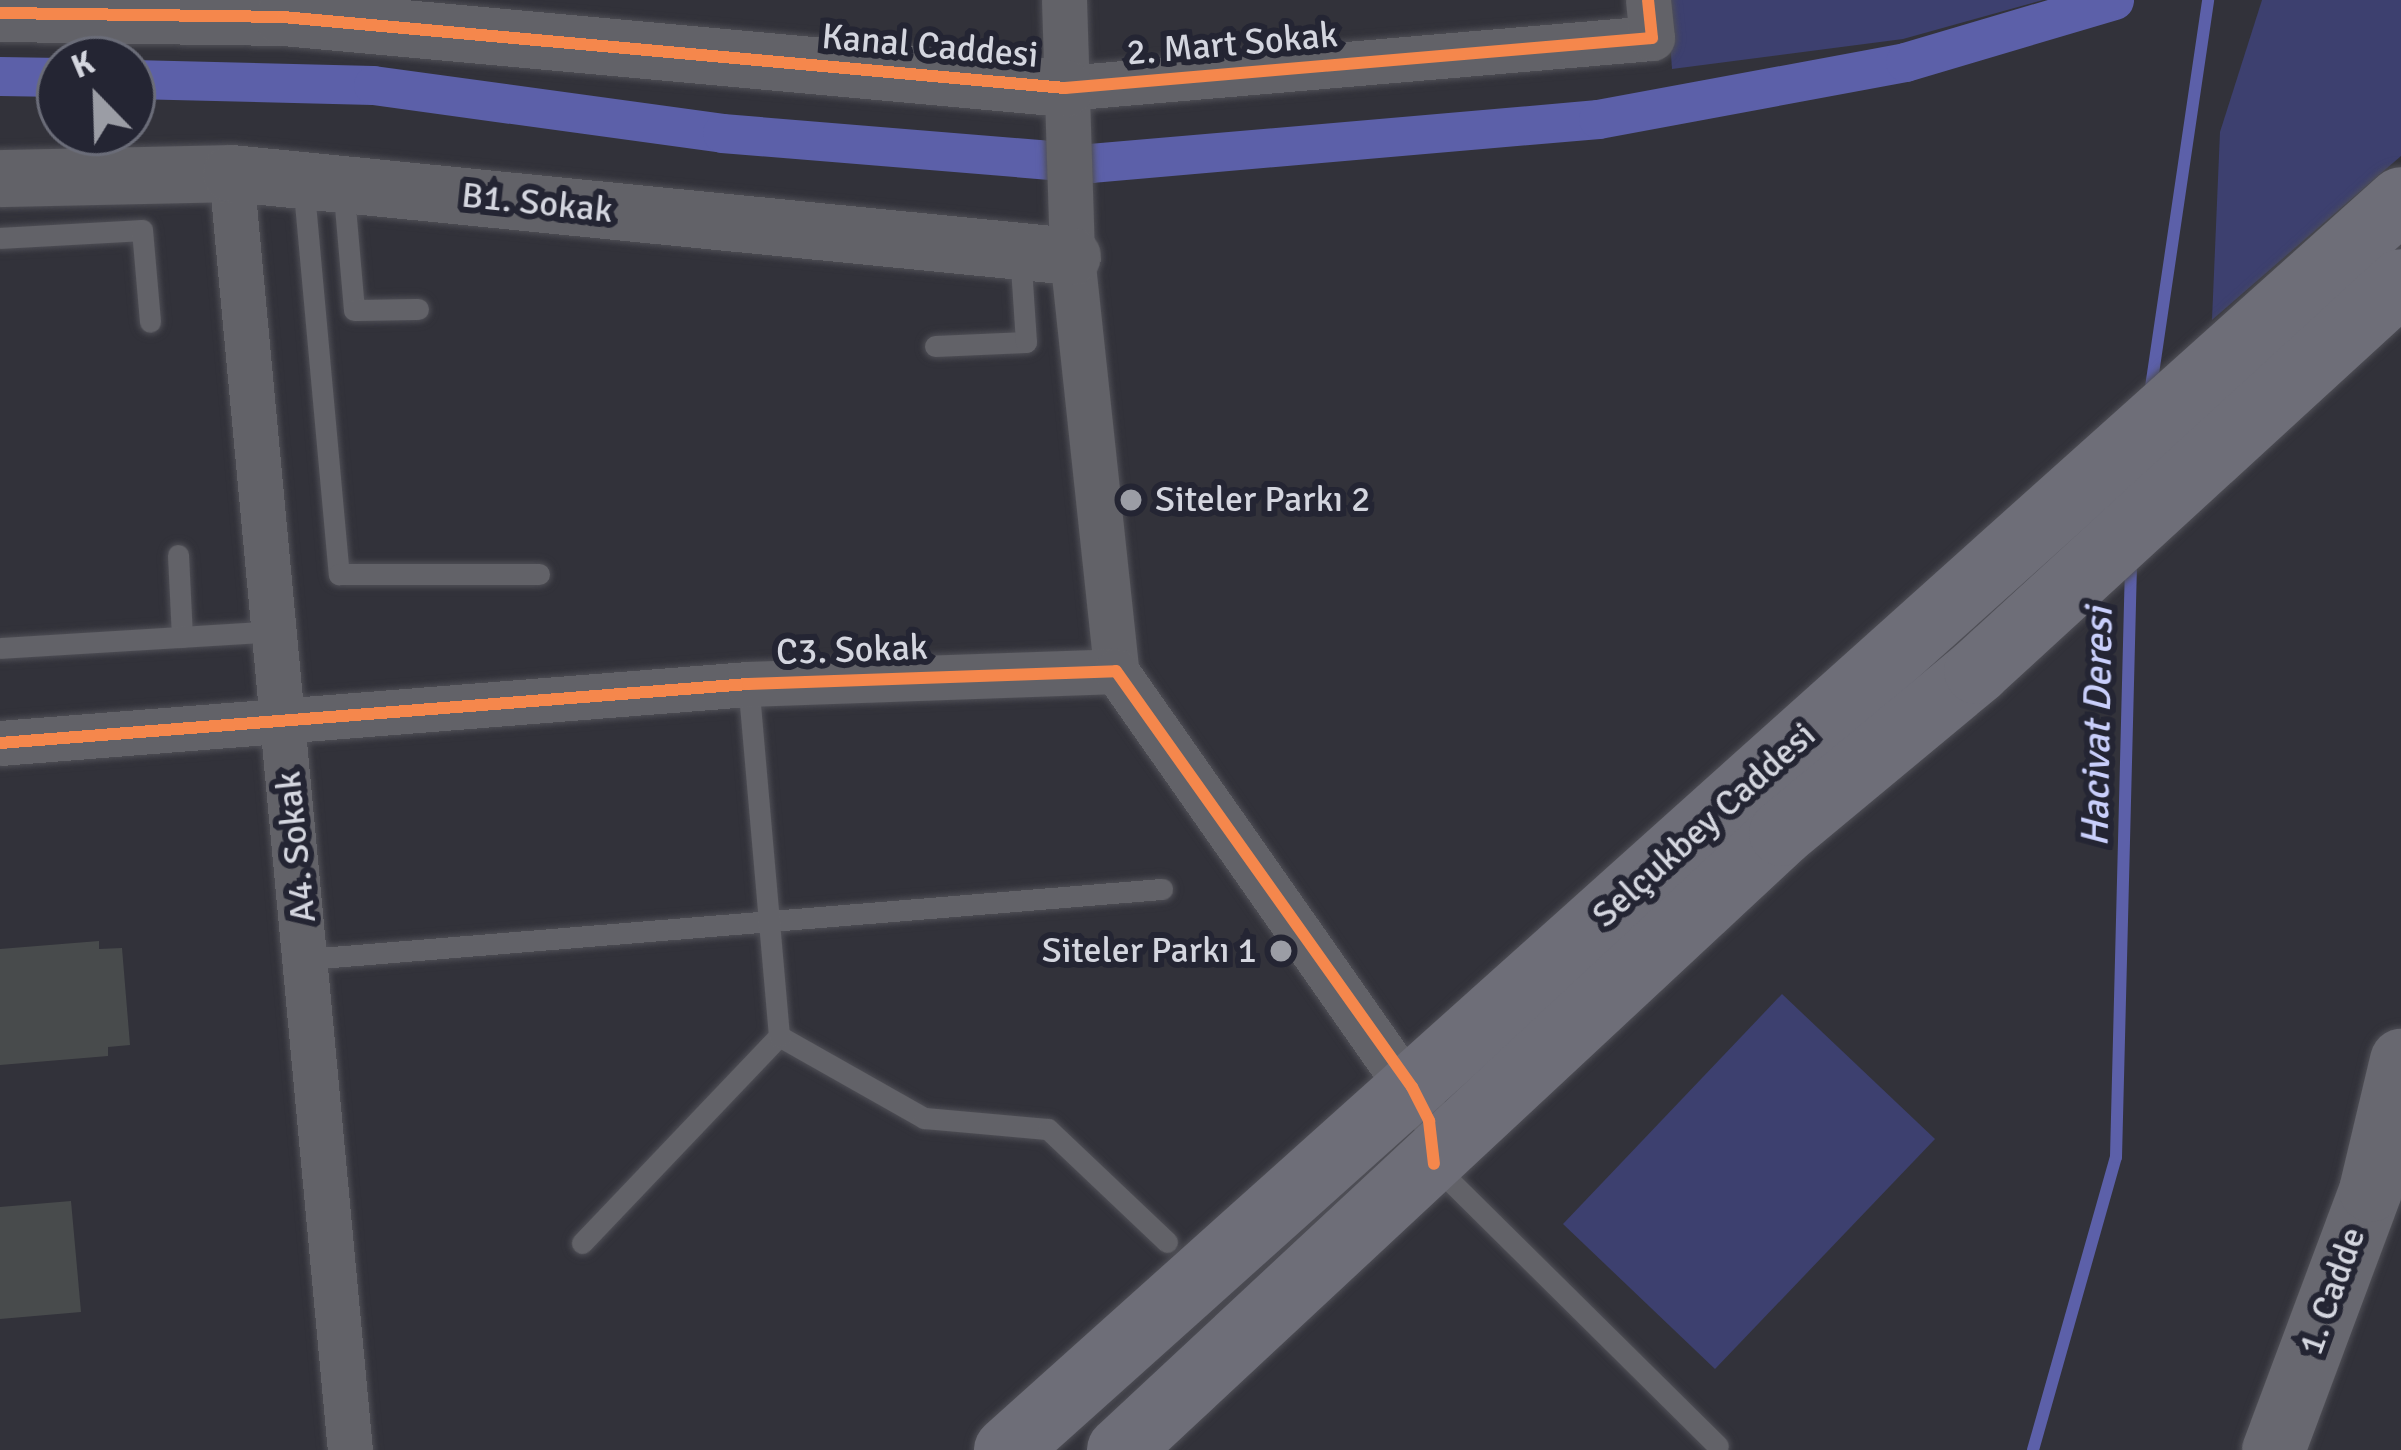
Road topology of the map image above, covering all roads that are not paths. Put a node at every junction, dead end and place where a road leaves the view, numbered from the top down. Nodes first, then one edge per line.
1 (1064, 0) edge
2 (1648, 0) edge
3 (0, 13) edge
4 (1065, 88) junction
5 (231, 173) junction
6 (0, 178) edge
7 (323, 182) junction
8 (2401, 200) edge
9 (0, 238) edge
10 (1046, 254) junction
11 (2401, 282) edge
12 (418, 309) dead end
13 (150, 322) dead end
14 (935, 346) dead end
15 (2273, 359) junction
16 (178, 555) dead end
17 (539, 574) dead end
18 (275, 632) junction
19 (182, 638) junction
20 (0, 648) edge
21 (1116, 670) junction
22 (748, 684) junction
23 (284, 725) junction
24 (0, 743) edge
25 (1770, 805) junction
26 (1162, 889) dead end
27 (769, 918) junction
28 (308, 959) junction
29 (779, 1036) junction
30 (2401, 1060) edge
31 (1412, 1087) junction
32 (1434, 1165) junction
33 (2385, 1188) edge
34 (1167, 1242) dead end
35 (582, 1243) dead end
36 (2287, 1431) edge
37 (1718, 1446) dead end
38 (350, 1450) edge
39 (1007, 1450) edge
40 (1120, 1450) edge

1 - 4 street
2 - 4 street, 2. Mart Sokak
3 - 4 street, Kanal Caddesi
4 - 10 street
5 - 6 street, B1. Sokak
5 - 7 street, B1. Sokak
5 - 18 street, A4. Sokak
7 - 10 street, B1. Sokak
7 - 12 lane
7 - 17 lane
8 - 15 main road, Selçukbey Caddesi
9 - 13 lane
10 - 14 lane
10 - 21 street
11 - 15 main road, Selçukbey Caddesi
15 - 25 main road, Selçukbey Caddesi
15 - 25 main road, Selçukbey Caddesi
16 - 19 lane
18 - 19 lane
18 - 23 street, A4. Sokak
19 - 20 lane
21 - 22 street, C3. Sokak
21 - 31 street
22 - 23 street, C3. Sokak
22 - 27 lane
23 - 24 street, C3. Sokak
23 - 28 street, A4. Sokak
25 - 31 main road, Selçukbey Caddesi
25 - 32 main road, Selçukbey Caddesi
26 - 27 lane
27 - 28 lane
27 - 29 lane
28 - 38 street, A4. Sokak
29 - 34 lane
29 - 35 lane
30 - 33 main road, 1. Cadde
31 - 32 street
31 - 39 main road, Selçukbey Caddesi
32 - 37 lane
32 - 40 main road, Selçukbey Caddesi
33 - 36 main road, 1. Cadde

